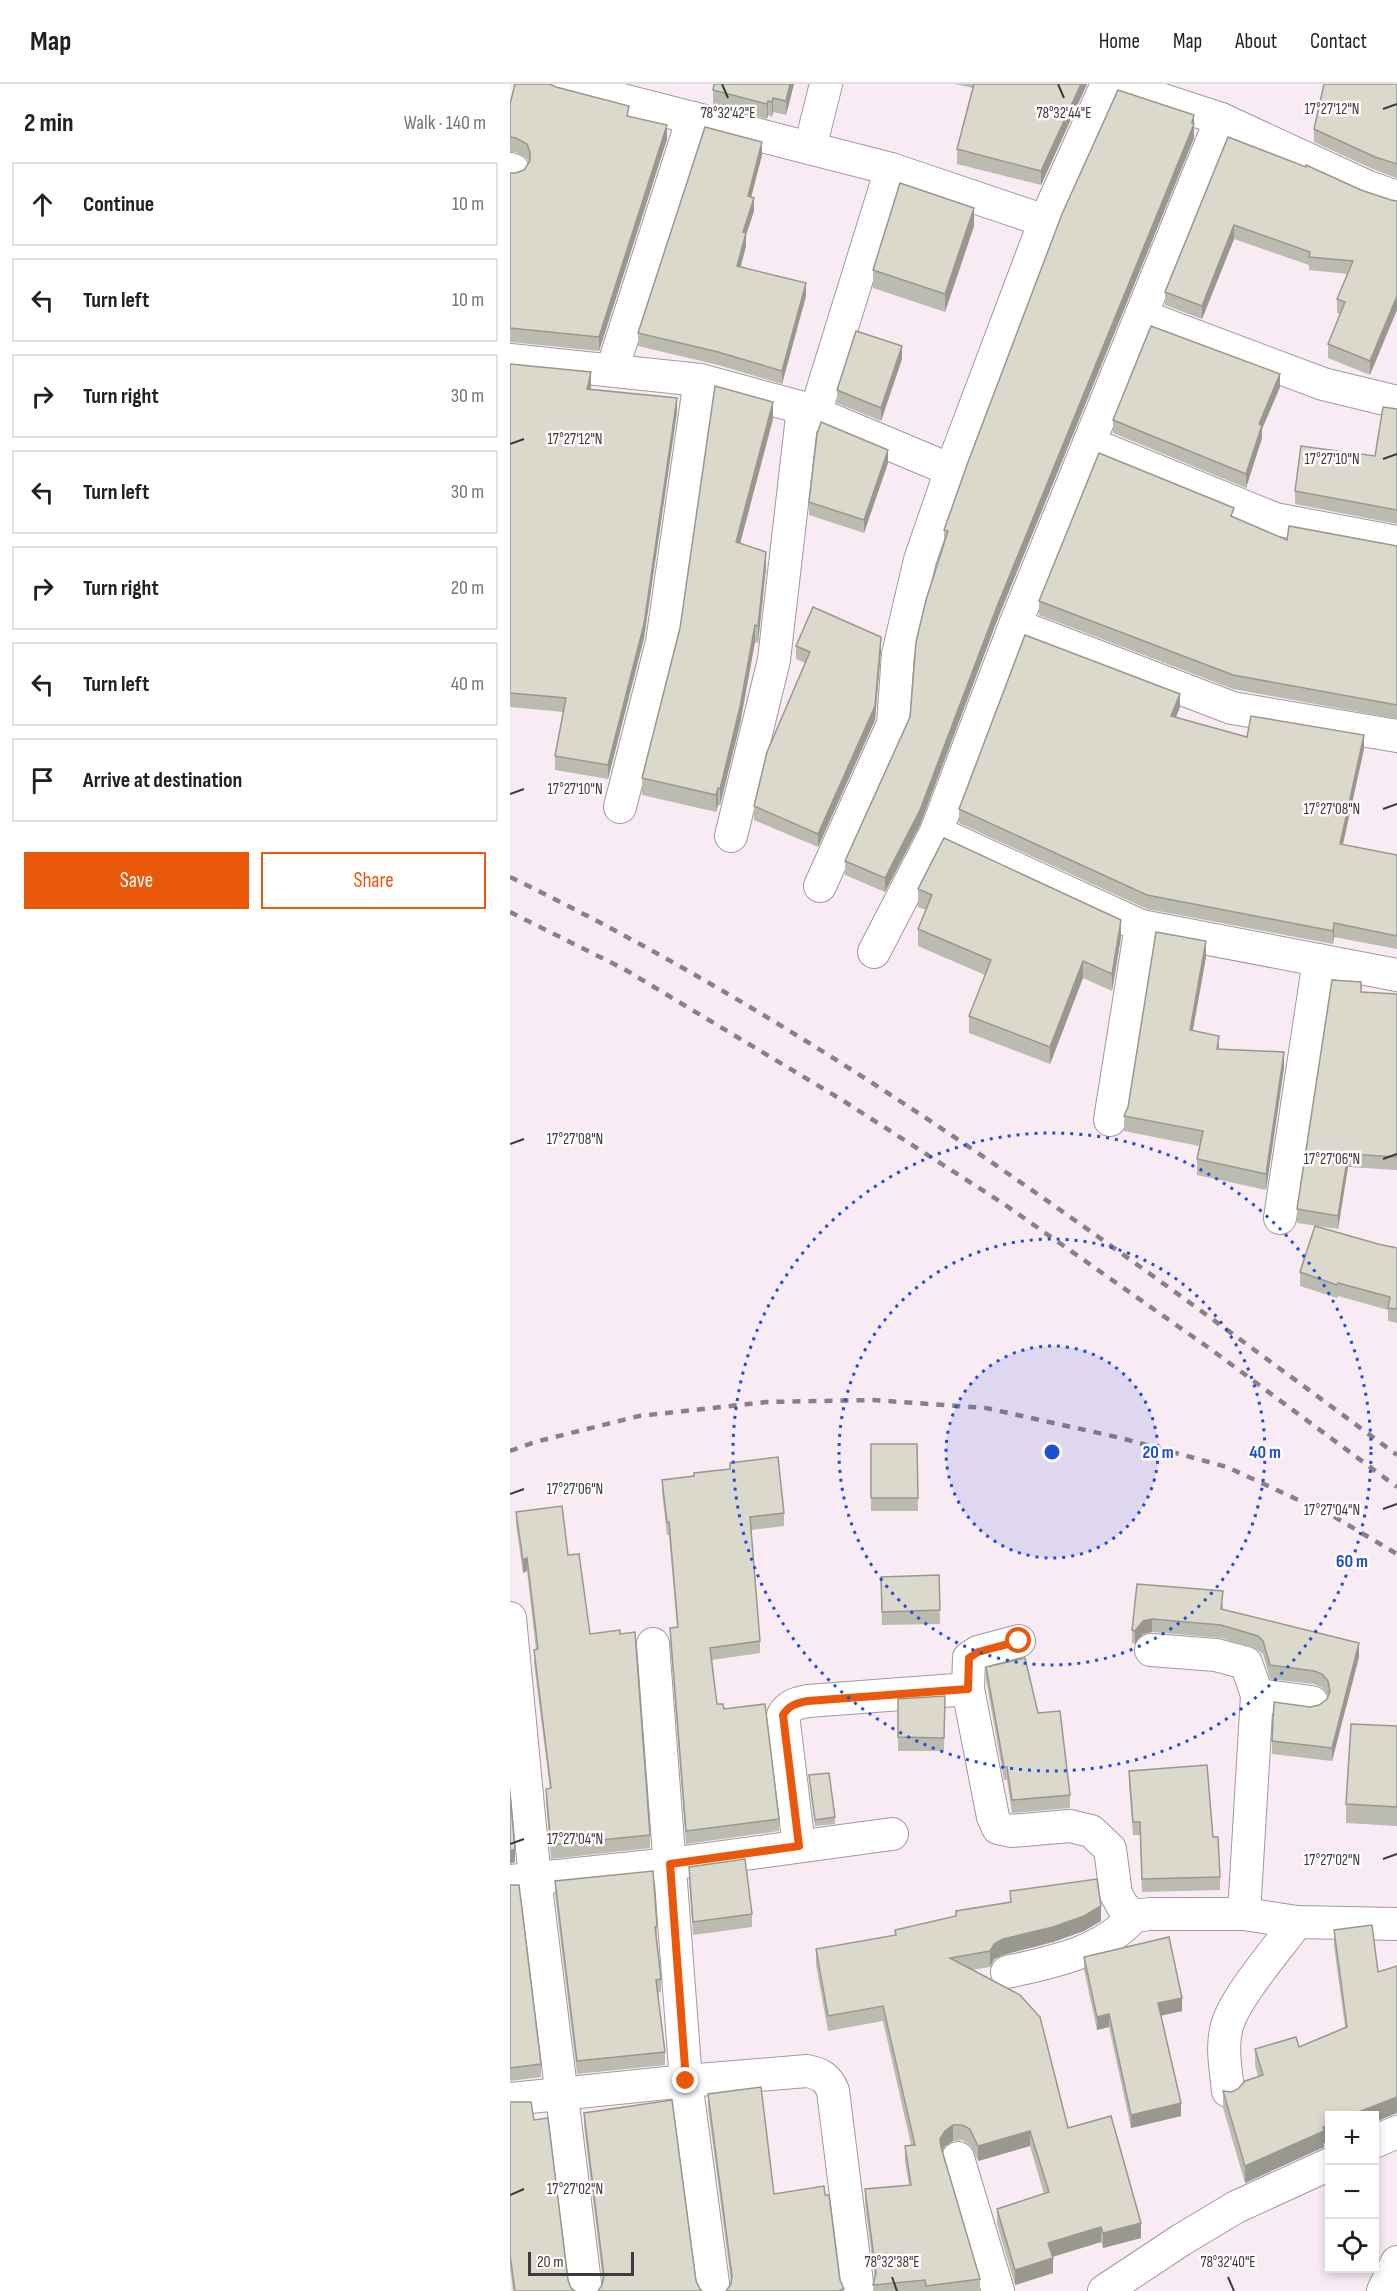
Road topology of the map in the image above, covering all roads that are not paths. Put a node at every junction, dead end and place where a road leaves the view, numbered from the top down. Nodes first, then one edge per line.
1 (560, 84) edge
2 (826, 84) edge
3 (1107, 84) edge
4 (1114, 84) edge
5 (693, 118) junction
6 (1221, 119) junction
7 (810, 148) junction
8 (891, 169) junction
9 (1397, 197) edge
10 (1045, 221) junction
11 (1142, 316) junction
12 (510, 362) edge
13 (612, 370) junction
14 (700, 380) junction
15 (1397, 402) edge
16 (809, 411) junction
17 (1089, 443) junction
18 (951, 470) junction
19 (1397, 542) edge
20 (1015, 625) junction
21 (1397, 736) edge
22 (620, 807) dead end
23 (936, 832) junction
24 (731, 836) dead end
25 (820, 886) dead end
26 (1141, 926) junction
27 (874, 952) dead end
28 (1319, 960) junction
29 (1397, 975) edge
30 (1110, 1120) dead end
31 (1280, 1218) dead end
32 (511, 1632) edge
33 (1019, 1641) dead end
34 (653, 1644) dead end
35 (1151, 1650) dead end
36 (968, 1689) junction
37 (1257, 1695) junction
38 (1312, 1702) dead end
39 (892, 1834) dead end
40 (799, 1846) junction
41 (670, 1864) junction
42 (523, 1880) edge
43 (1244, 1914) junction
44 (1134, 1916) junction
45 (1297, 1922) junction
46 (1397, 1924) edge
47 (1007, 1972) dead end
48 (686, 2081) junction
49 (1228, 2091) edge
50 (561, 2093) junction
51 (510, 2099) edge
52 (1397, 2132) edge
53 (1379, 2140) edge
54 (958, 2158) dead end
55 (1327, 2165) edge
56 (1397, 2262) edge
57 (586, 2291) edge
58 (714, 2291) edge
59 (858, 2291) edge
60 (998, 2291) edge
61 (1104, 2291) edge
62 (1383, 2291) edge

1 - 5 street
2 - 7 street
3 - 10 street
4 - 6 street
5 - 7 street
5 - 13 street
6 - 9 street
6 - 11 street
7 - 8 street
8 - 10 street
8 - 16 street
10 - 18 street
11 - 15 street
11 - 17 street
12 - 13 street
13 - 14 street
14 - 16 street
14 - 22 street
16 - 18 street
16 - 24 street
17 - 19 street
17 - 20 street
18 - 25 street
20 - 21 street
20 - 23 street
23 - 26 street
23 - 27 street
26 - 28 street
26 - 30 street
28 - 29 street
28 - 31 street
32 - 42 street
33 - 36 street
34 - 41 street
35 - 37 street
36 - 40 street
36 - 44 street
37 - 38 street
37 - 43 street
39 - 40 street
40 - 41 street
41 - 42 street
41 - 48 street
42 - 50 street
43 - 44 street
43 - 45 street
44 - 47 street
45 - 46 street
45 - 49 street
48 - 50 street
48 - 58 street
48 - 59 street
50 - 51 street
50 - 57 street
52 - 53 street
54 - 60 street
55 - 61 street
56 - 62 street

